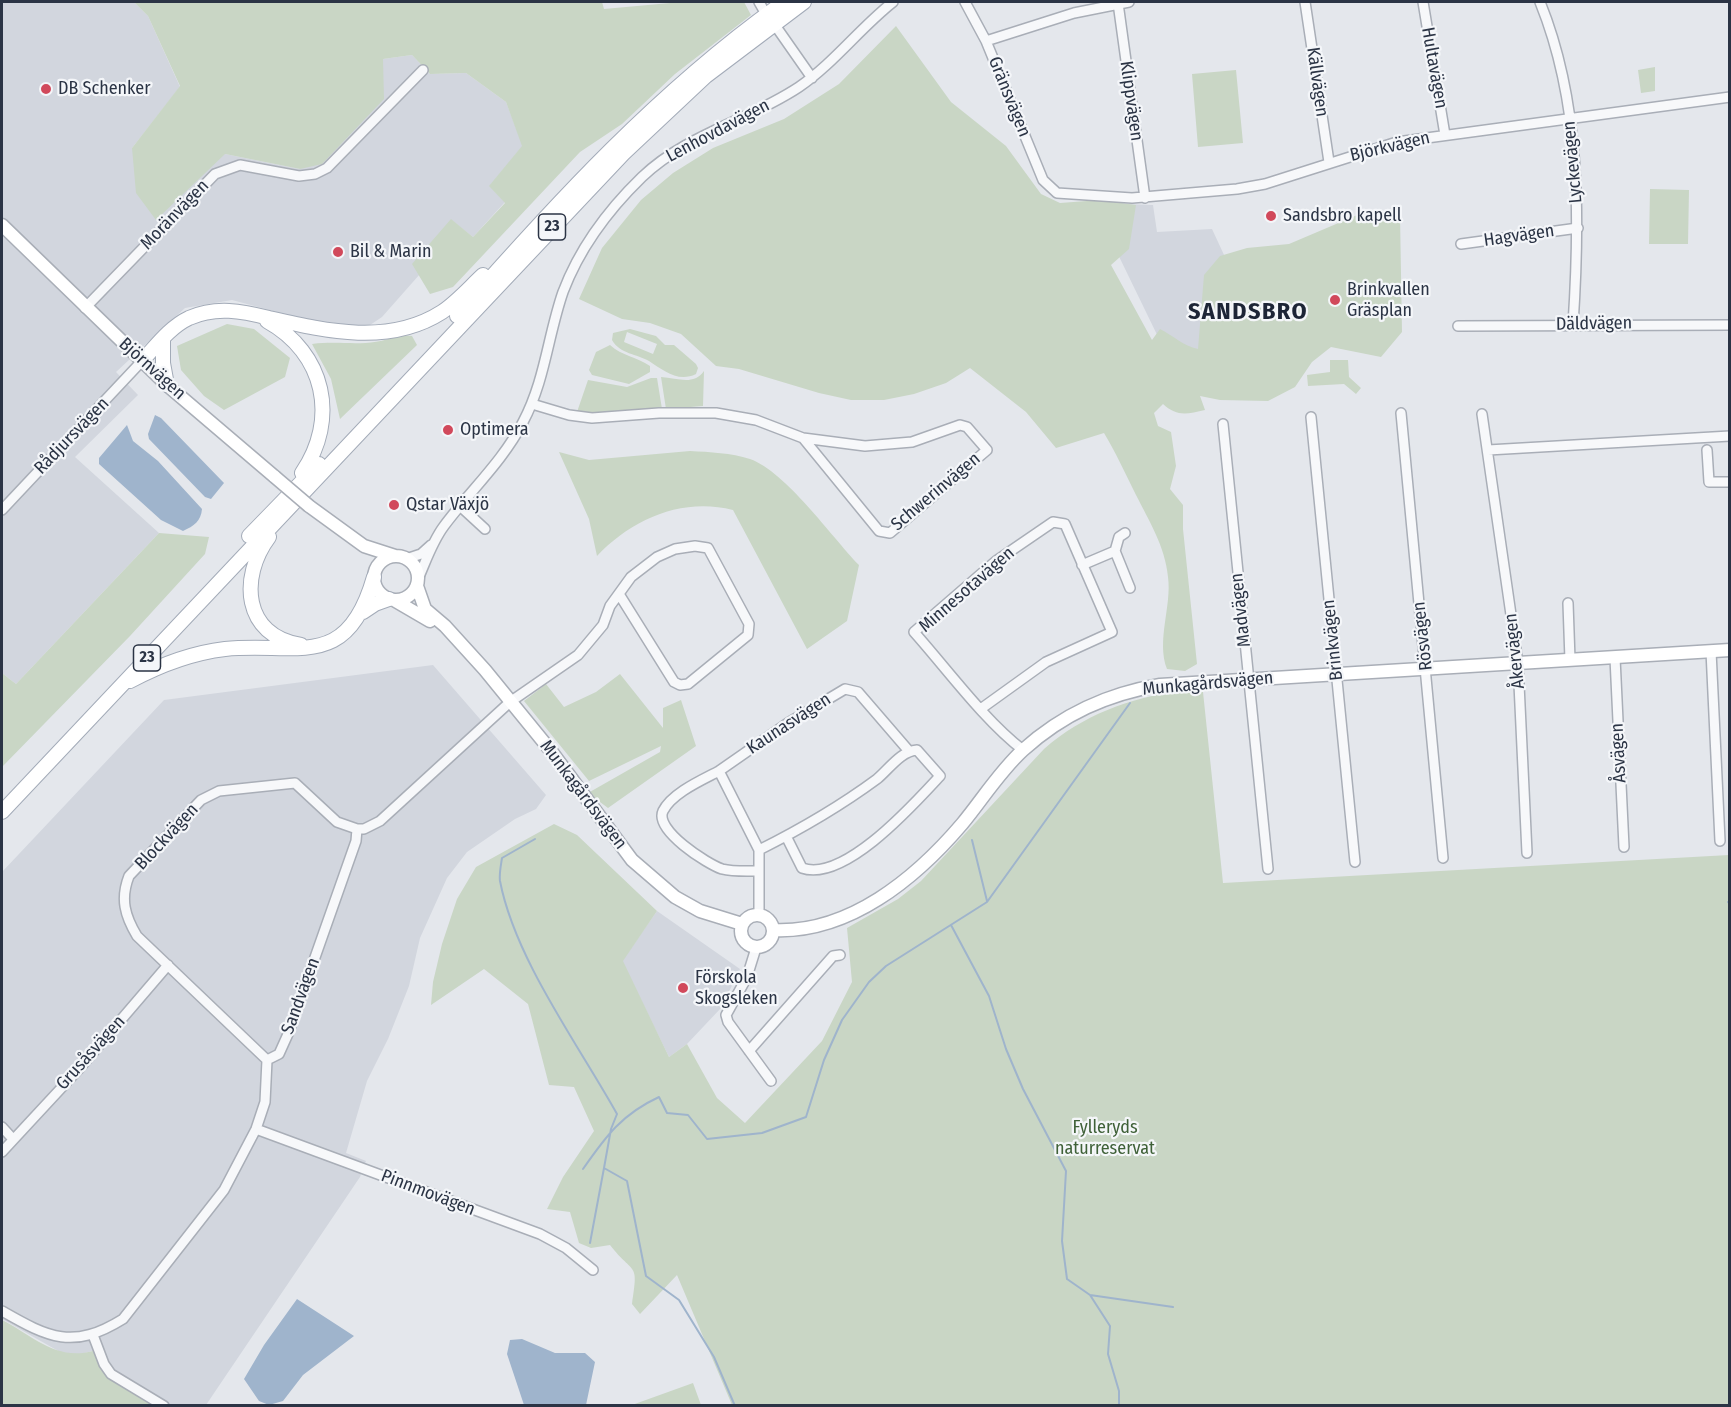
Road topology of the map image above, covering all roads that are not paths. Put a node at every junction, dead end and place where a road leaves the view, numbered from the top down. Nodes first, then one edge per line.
1 (784, 2) edge
2 (804, 2) edge
3 (893, 2) edge
4 (965, 2) edge
5 (1129, 2) edge
6 (1305, 2) edge
7 (1422, 2) edge
8 (1540, 2) edge
9 (1118, 3) junction
10 (777, 28) dead end
11 (986, 40) junction
12 (423, 70) dead end
13 (812, 78) junction
14 (1730, 97) edge
15 (1570, 119) junction
16 (1445, 135) junction
17 (1329, 162) junction
18 (1053, 192) joint
19 (1144, 198) junction
20 (2, 225) edge
21 (536, 228) junction
22 (1578, 228) junction
23 (1461, 244) dead end
24 (85, 308) junction
25 (255, 314) junction
26 (1573, 325) junction
27 (1730, 325) edge
28 (1458, 326) dead end
29 (163, 340) junction
30 (142, 362) junction
31 (167, 384) junction
32 (532, 404) junction
33 (1401, 413) dead end
34 (1482, 414) dead end
35 (1311, 417) dead end
36 (1223, 424) dead end
37 (1730, 436) edge
38 (803, 438) junction
39 (1488, 450) junction
40 (1707, 450) dead end
41 (1730, 482) edge
42 (289, 502) junction
43 (460, 506) junction
44 (2, 510) edge
45 (485, 529) dead end
46 (1125, 533) dead end
47 (433, 543) junction
48 (364, 546) junction
49 (1115, 551) junction
50 (402, 557) junction
51 (1082, 565) junction
52 (375, 574) junction
53 (418, 583) junction
54 (1130, 588) dead end
55 (619, 594) junction
56 (392, 600) junction
57 (1568, 603) dead end
58 (362, 613) junction
59 (450, 633) junction
60 (312, 647) junction
61 (1730, 650) edge
62 (1711, 651) junction
63 (1615, 658) junction
64 (1570, 660) junction
65 (1518, 663) junction
66 (1426, 669) junction
67 (1336, 674) junction
68 (1248, 681) junction
69 (120, 687) junction
70 (510, 702) junction
71 (981, 708) junction
72 (908, 750) junction
73 (1023, 750) junction
74 (719, 771) junction
75 (2, 800) edge
76 (2, 812) edge
77 (357, 830) junction
78 (786, 836) junction
79 (1720, 841) dead end
80 (1624, 847) dead end
81 (759, 850) junction
82 (1527, 853) dead end
83 (1443, 858) dead end
84 (1355, 862) dead end
85 (1268, 868) dead end
86 (759, 871) junction
87 (759, 915) junction
88 (742, 924) junction
89 (773, 930) junction
90 (756, 948) junction
91 (840, 955) dead end
92 (168, 965) junction
93 (749, 1051) junction
94 (267, 1060) junction
95 (771, 1082) dead end
96 (2, 1127) edge
97 (256, 1130) junction
98 (12, 1138) junction
99 (2, 1152) edge
100 (593, 1270) dead end
101 (2, 1311) edge
102 (93, 1335) junction
103 (164, 1406) edge

1 - 21 main road, 23
2 - 42 main road, 23
3 - 13 street, Lenhovdavägen
4 - 11 street, Gränsvägen
5 - 9 street
6 - 17 street, Källvägen
7 - 16 street, Hultavägen
8 - 15 street, Lyckevägen
9 - 11 street
9 - 19 street, Klippvägen
10 - 13 street
11 - 18 street, Gränsvägen
12 - 24 street, Moränvägen
13 - 32 street, Lenhovdavägen
14 - 15 street, Björkvägen
15 - 16 street, Björkvägen
15 - 22 street, Lyckevägen
16 - 17 street, Björkvägen
17 - 19 street, Björkvägen
18 - 19 street, Björkvägen
20 - 24 street, Björnvägen
21 - 25 main road
21 - 42 main road, 23
22 - 23 street, Hagvägen
22 - 26 street, Lyckevägen
24 - 30 street, Björnvägen
25 - 29 main road
25 - 42 main road
26 - 27 street, Däldvägen
26 - 28 street, Däldvägen
29 - 30 main road
29 - 31 main road
30 - 31 street, Björnvägen
30 - 44 street, Rådjursvägen
31 - 48 street, Björnvägen, bridge
32 - 38 street, Schwerinvägen
32 - 43 street, Lenhovdavägen
33 - 66 street, Rösvägen
34 - 39 street, Åkervägen
35 - 67 street, Brinkvägen
36 - 68 street, Madvägen
37 - 39 street
38 - 38 street, Schwerinvägen
39 - 65 street, Åkervägen
40 - 41 street
42 - 60 main road
42 - 69 main road, 23
42 - 75 main road, 23
43 - 45 street
43 - 47 street, Lenhovdavägen
46 - 49 street
47 - 50 street, Lenhovdavägen
47 - 53 street, Lenhovdavägen
48 - 50 street
48 - 52 street
49 - 51 street
49 - 54 street
50 - 52 street
50 - 53 street
51 - 71 street, Minnesotavägen
51 - 71 street, Minnesotavägen
52 - 56 street
52 - 58 main road
53 - 56 street
53 - 59 street, Munkagårdsvägen
55 - 55 street
55 - 70 street
56 - 58 main road
56 - 59 street, Munkagårdsvägen
57 - 64 street
58 - 60 main road
59 - 70 street, Munkagårdsvägen
60 - 69 main road
61 - 62 street, Munkagårdsvägen
62 - 63 street, Munkagårdsvägen
62 - 79 street
63 - 64 street, Munkagårdsvägen
63 - 80 street, Åsvägen
64 - 65 street, Munkagårdsvägen
65 - 66 street, Munkagårdsvägen
65 - 82 street, Åkervägen
66 - 67 street, Munkagårdsvägen
66 - 83 street, Rösvägen
67 - 68 street, Munkagårdsvägen
67 - 84 street, Brinkvägen
68 - 73 street, Munkagårdsvägen
68 - 85 street, Madvägen
69 - 76 main road, 23
70 - 77 street
70 - 88 street, Munkagårdsvägen
71 - 73 street, Minnesotavägen
72 - 74 street, Kaunasvägen
72 - 78 street
72 - 78 street, Kaunasvägen
73 - 89 street, Munkagårdsvägen
74 - 81 street
74 - 86 street, Kaunasvägen
77 - 92 street, Blockvägen
77 - 94 street, Sandvägen
78 - 81 street
81 - 86 street
86 - 87 street
87 - 88 street
87 - 89 street
88 - 90 street
89 - 90 street
90 - 93 street
91 - 93 street
92 - 94 street, Blockvägen
92 - 98 street, Grusåsvägen
93 - 95 street
94 - 97 street
96 - 98 street
97 - 100 street, Pinnmovägen
97 - 102 street
98 - 99 street, Grusåsvägen
101 - 102 street
102 - 103 street

